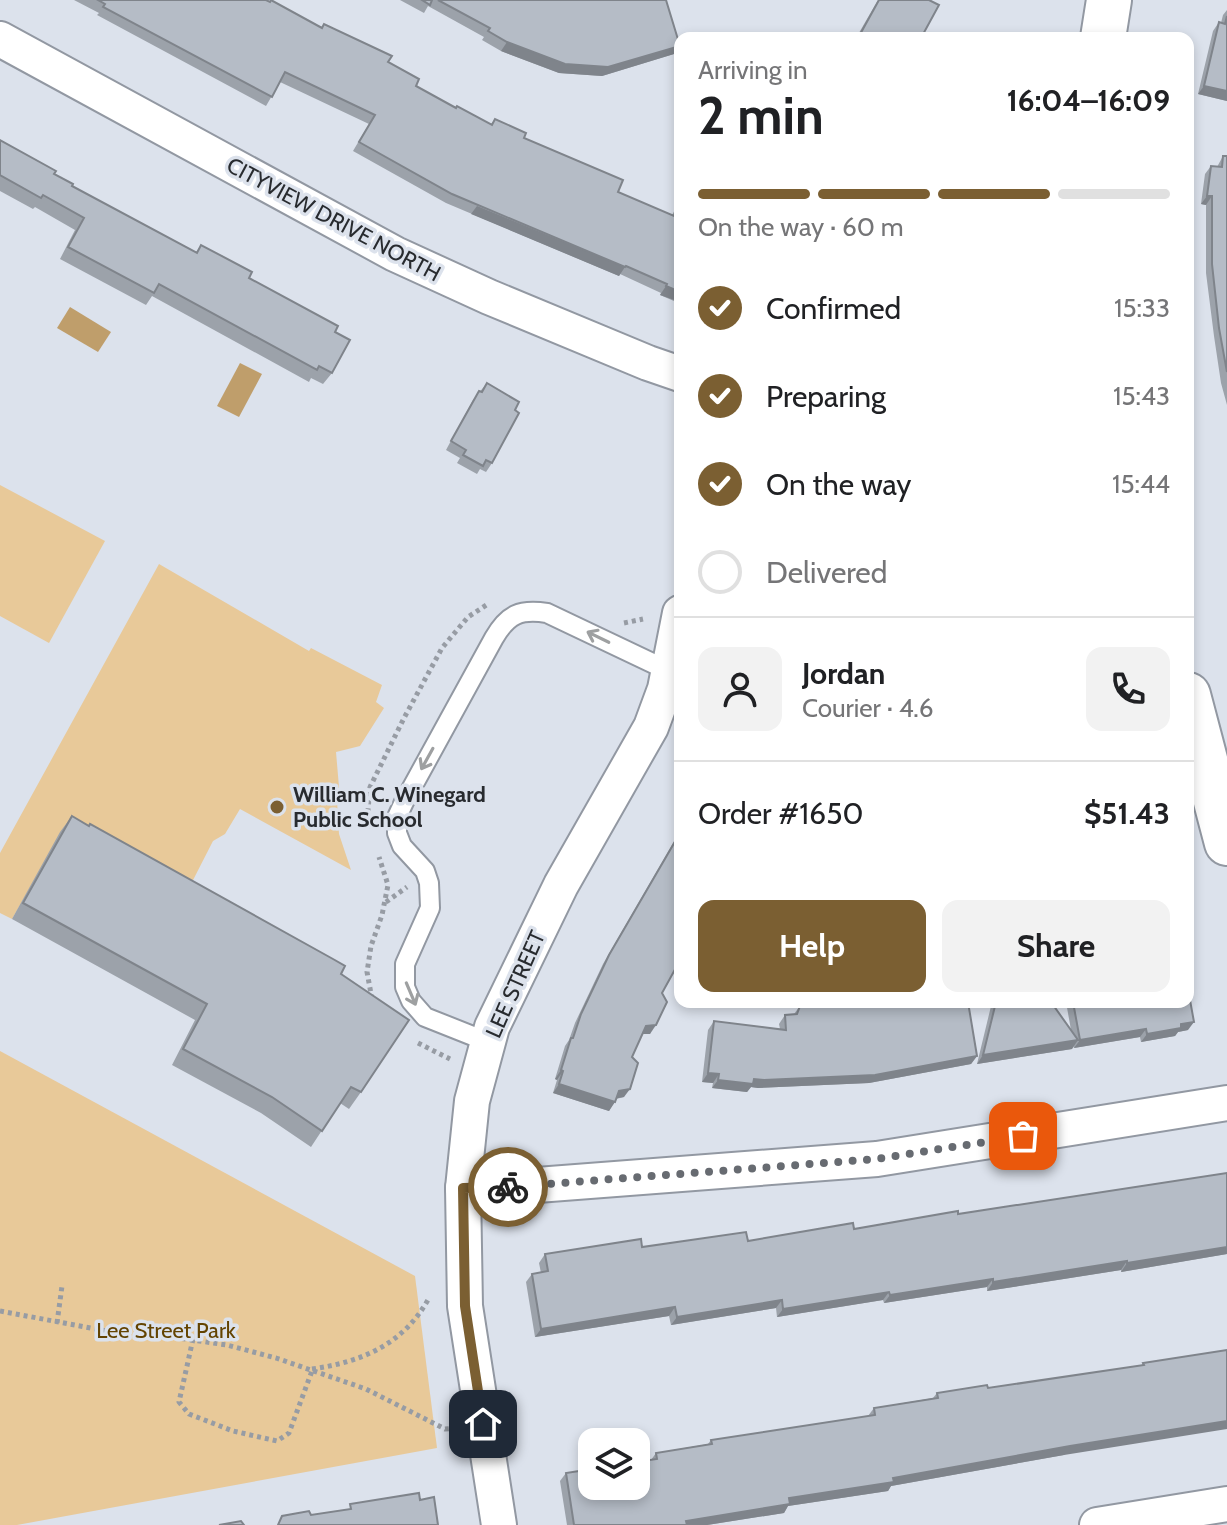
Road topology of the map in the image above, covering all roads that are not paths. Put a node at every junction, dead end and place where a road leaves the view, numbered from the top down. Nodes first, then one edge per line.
1 (1109, 0) edge
2 (1104, 32) edge
3 (0, 39) edge
4 (674, 372) edge
5 (674, 661) edge
6 (671, 685) edge
7 (1194, 723) edge
8 (1227, 843) edge
9 (488, 1042) junction
10 (1227, 1103) edge
11 (463, 1188) junction
12 (1227, 1504) edge
13 (499, 1525) edge
14 (1097, 1525) edge

1 - 2 main road
3 - 4 street, CITYVIEW DRIVE NORTH
5 - 6 street, LEE STREET
6 - 9 street, LEE STREET
6 -> 9 lane
7 - 8 main road
9 - 11 street, LEE STREET
10 - 11 street
11 - 13 street, LEE STREET
12 - 14 street

